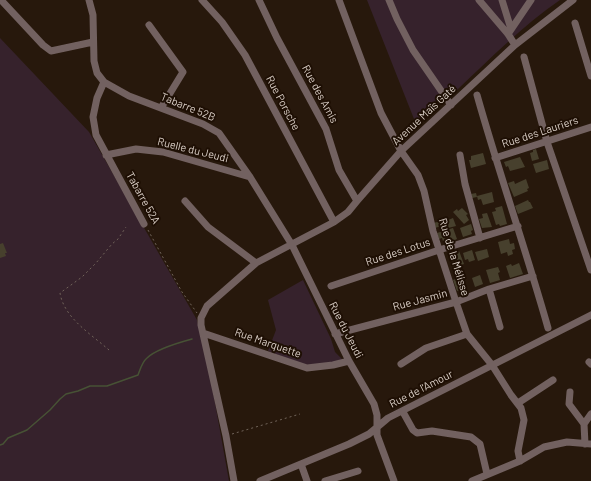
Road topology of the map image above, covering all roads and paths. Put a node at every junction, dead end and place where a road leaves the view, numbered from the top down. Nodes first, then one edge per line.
1 (1, 0) edge
2 (89, 0) edge
3 (202, 0) edge
4 (258, 0) edge
5 (339, 0) edge
6 (389, 0) edge
7 (479, 0) edge
8 (502, 0) edge
9 (531, 0) edge
10 (573, 0) edge
11 (575, 23) dead end
12 (149, 25) dead end
13 (510, 32) junction
14 (93, 42) junction
15 (515, 45) junction
16 (524, 57) dead end
17 (591, 76) edge
18 (104, 82) junction
19 (477, 95) dead end
20 (450, 105) junction
21 (161, 108) junction
22 (591, 127) edge
23 (548, 142) junction
24 (401, 152) junction
25 (106, 155) junction
26 (460, 155) dead end
27 (495, 158) junction
28 (250, 177) junction
29 (185, 201) dead end
30 (357, 201) junction
31 (334, 222) junction
32 (144, 224) joint
33 (518, 226) junction
34 (126, 227) dead end
35 (480, 238) junction
36 (292, 245) junction
37 (439, 250) junction
38 (256, 263) junction
39 (591, 270) edge
40 (533, 276) junction
41 (331, 286) dead end
42 (489, 289) junction
43 (456, 302) junction
44 (591, 315) edge
45 (201, 318) junction
46 (500, 326) dead end
47 (548, 328) dead end
48 (203, 332) junction
49 (335, 334) junction
50 (467, 334) junction
51 (109, 350) dead end
52 (349, 361) junction
53 (401, 364) dead end
54 (492, 365) junction
55 (553, 380) dead end
56 (570, 392) dead end
57 (518, 402) junction
58 (403, 412) junction
59 (300, 414) dead end
60 (591, 414) edge
61 (584, 424) junction
62 (378, 426) junction
63 (226, 436) junction
64 (588, 444) edge
65 (520, 461) junction
66 (301, 464) junction
67 (358, 471) dead end
68 (487, 474) junction
69 (271, 479) edge
70 (234, 481) edge
71 (260, 481) edge
72 (307, 481) edge
73 (326, 481) edge
74 (394, 481) edge
75 (472, 481) edge

1 - 14 street
2 - 14 street
3 - 31 street, Rue Porsche
4 - 30 street, Rue des Amis
5 - 24 street, Rue de la Mélisse
6 - 20 street
7 - 13 street
8 - 13 street
9 - 13 street
10 - 15 street, Avenue Maïs Gaté
11 - 17 street
12 - 21 street
13 - 15 street
14 - 18 street
15 - 20 street, Avenue Maïs Gaté
16 - 23 street
18 - 21 street, Tabarre 52B
18 - 25 street, Tabarre 52A
19 - 27 street
20 - 24 street, Avenue Maïs Gaté
21 - 28 street, Tabarre 52B
22 - 23 street, Rue des Lauriers
23 - 27 street, Rue des Lauriers
23 - 39 street
24 - 30 street, Avenue Maïs Gaté
24 - 37 street, Rue de la Mélisse
25 - 28 street, Ruelle du Jeudi
25 - 32 street, Tabarre 52A
26 - 35 street
27 - 33 street
28 - 36 street, Tabarre 52B
29 - 38 street
30 - 31 street, Avenue Maïs Gaté
31 - 36 street, Avenue Maïs Gaté
32 - 45 path, Tabarre 52A
33 - 35 street, Rue des Lotus
33 - 40 street
34 - 51 path
35 - 37 street, Rue des Lotus
36 - 38 street, Avenue Maïs Gaté
36 - 49 street, Rue du Jeudi
37 - 41 street, Rue des Lotus
37 - 43 street, Rue de la Mélisse
38 - 45 street, Avenue Maïs Gaté
40 - 42 street, Rue Jasmin
40 - 47 street
42 - 43 street, Rue Jasmin
42 - 46 street
43 - 49 street, Rue Jasmin
43 - 50 street, Rue de la Mélisse
44 - 54 street, Rue de l'Amour
45 - 48 street
48 - 52 street, Rue Marquette
48 - 63 street
49 - 52 street, Rue du Jeudi
50 - 53 street
50 - 54 street, Rue de la Mélisse
52 - 62 street, Rue du Jeudi
54 - 57 street, Rue de la Mélisse
54 - 58 street, Rue de l'Amour
55 - 57 street
56 - 61 street
57 - 65 street
58 - 62 street, Rue de l'Amour
58 - 68 street
59 - 63 path
60 - 61 street
61 - 64 street
62 - 66 street, Rue de l'Amour
62 - 74 street, Rue du Jeudi
63 - 70 street
64 - 65 street
65 - 68 street
66 - 69 street, Rue de l'Amour
66 - 72 street
67 - 73 street
68 - 75 street
69 - 71 street, Rue de l'Amour

